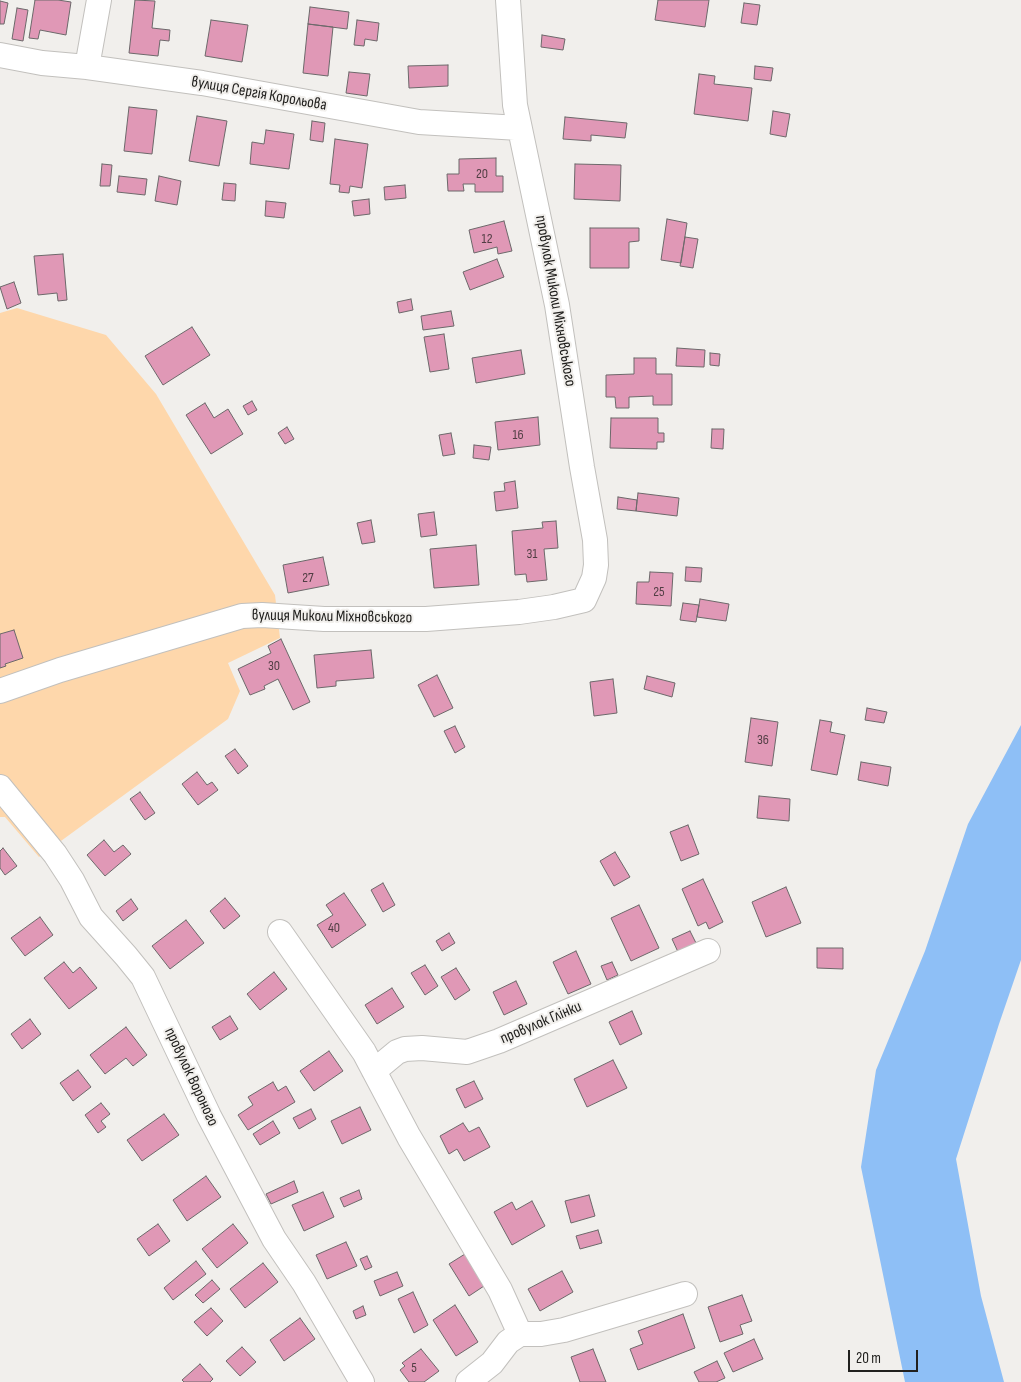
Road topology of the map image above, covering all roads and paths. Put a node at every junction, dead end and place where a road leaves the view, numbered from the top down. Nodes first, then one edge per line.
1 (99, 0) edge
2 (508, 0) edge
3 (0, 55) edge
4 (87, 67) junction
5 (519, 128) junction
6 (584, 600) joint
7 (0, 691) edge
8 (0, 787) edge
9 (280, 932) dead end
10 (708, 951) dead end
11 (374, 1072) junction
12 (685, 1294) dead end
13 (520, 1334) junction
14 (362, 1382) edge
15 (468, 1382) edge

1 - 4 street
2 - 5 street, провулок Миколи Міхновського
3 - 4 street, вулиця Сергія Корольова
4 - 5 street, вулиця Сергія Корольова
5 - 6 street, провулок Миколи Міхновського
6 - 7 street, вулиця Миколи Міхновського
8 - 14 street, провулок Вороного
9 - 11 street
10 - 11 street, провулок Глінки
11 - 13 street
12 - 13 street
13 - 15 street

